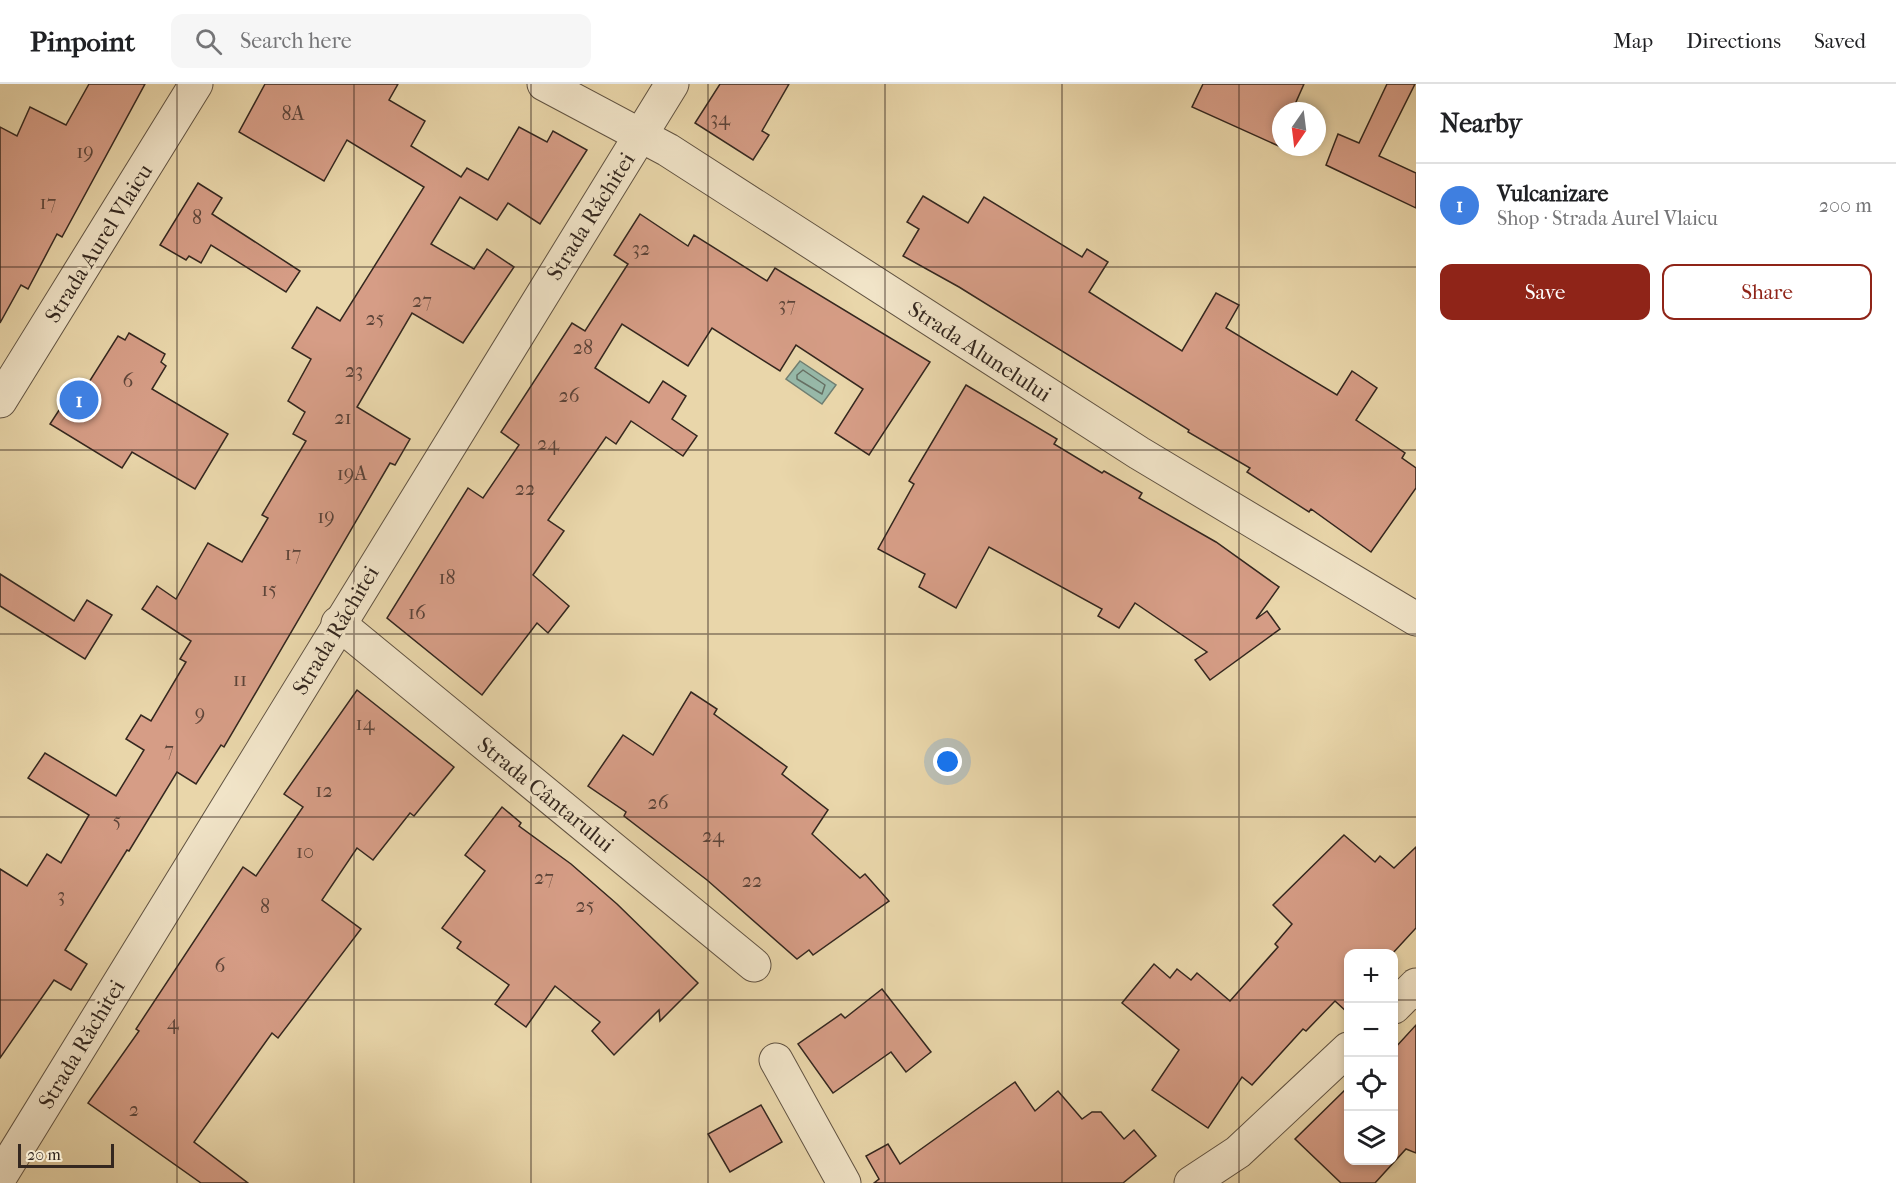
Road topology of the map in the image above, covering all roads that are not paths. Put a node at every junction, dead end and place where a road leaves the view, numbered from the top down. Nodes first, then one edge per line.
1 (196, 84) edge
2 (543, 84) edge
3 (672, 84) edge
4 (640, 134) junction
5 (0, 401) edge
6 (1416, 619) edge
7 (338, 623) junction
8 (754, 965) dead end
9 (1416, 986) edge
10 (1397, 1003) edge
11 (1344, 1053) edge
12 (776, 1060) dead end
13 (0, 1177) edge
14 (844, 1183) edge
15 (1191, 1183) edge

1 - 5 street, Strada Aurel Vlaicu
2 - 4 street, Strada Alunelului
3 - 4 street, Strada Răchitei
4 - 6 street, Strada Alunelului
4 - 7 street, Strada Răchitei
7 - 8 street, Strada Cântarului
7 - 13 street, Strada Răchitei
9 - 10 street
11 - 15 street
12 - 14 street

